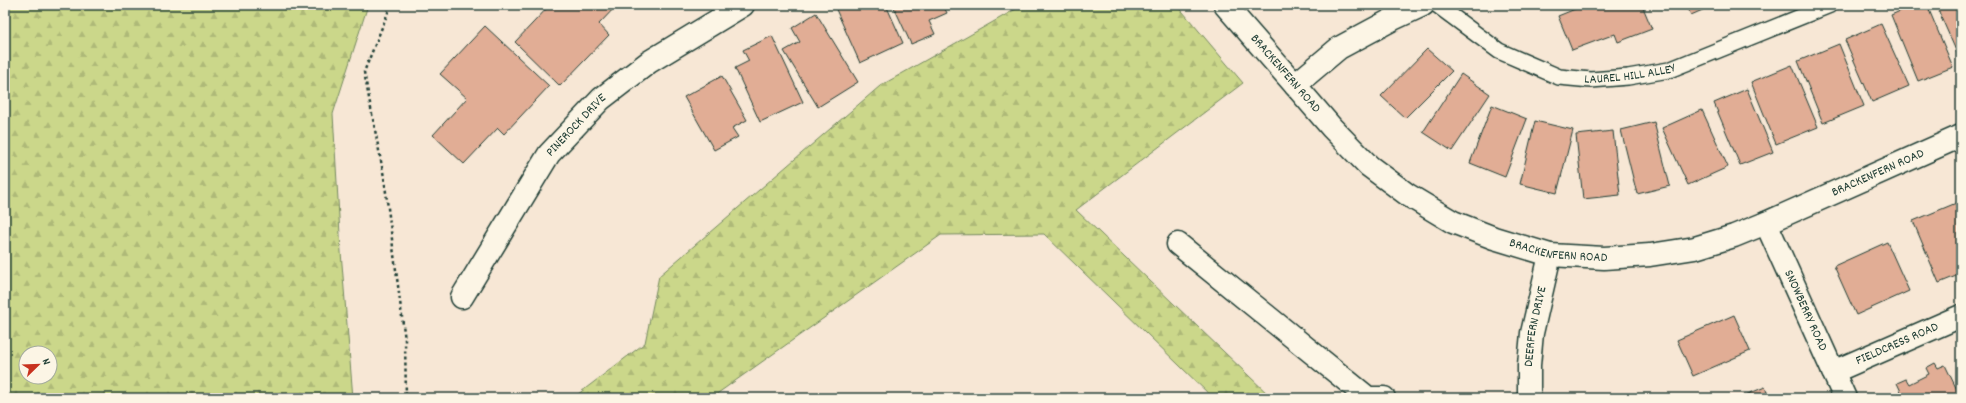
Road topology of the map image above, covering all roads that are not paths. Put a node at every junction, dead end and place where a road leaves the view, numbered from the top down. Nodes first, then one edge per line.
1 (743, 5) edge
2 (1225, 5) edge
3 (1424, 5) edge
4 (1437, 5) edge
5 (1830, 5) edge
6 (1295, 85) junction
7 (1961, 136) edge
8 (1766, 223) junction
9 (1178, 244) dead end
10 (1550, 256) junction
11 (462, 297) dead end
12 (1961, 316) edge
13 (1833, 372) junction
14 (1384, 398) edge
15 (1529, 398) edge
16 (1845, 398) edge

1 - 11 street, PINEROCK DRIVE
2 - 6 street, BRACKENFERN ROAD
3 - 6 street
4 - 5 lane, LAUREL HILL ALLEY
6 - 10 street, BRACKENFERN ROAD
7 - 8 street, BRACKENFERN ROAD
8 - 10 street, BRACKENFERN ROAD
8 - 13 street, SNOWBERRY ROAD
9 - 14 street
10 - 15 street, DEERFERN DRIVE
12 - 13 street, FIELDCRESS ROAD
13 - 16 street, SNOWBERRY ROAD

